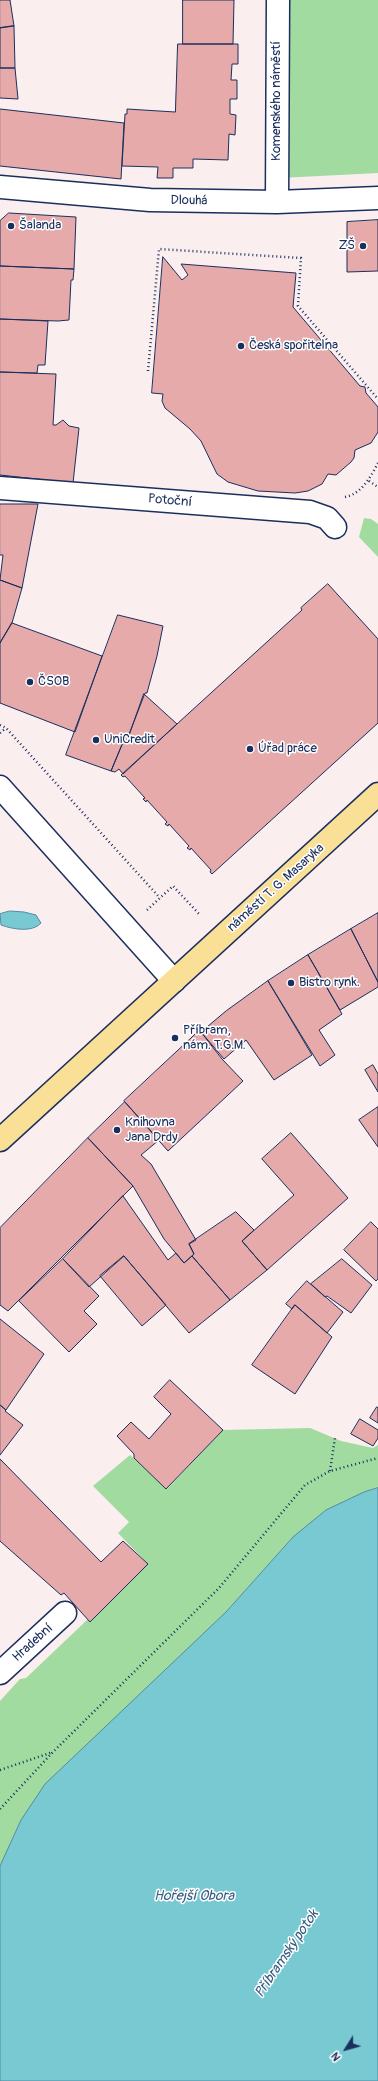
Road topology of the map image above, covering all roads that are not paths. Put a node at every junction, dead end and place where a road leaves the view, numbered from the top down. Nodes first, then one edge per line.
1 (278, 0) edge
2 (0, 187) edge
3 (378, 198) edge
4 (277, 202) junction
5 (0, 488) edge
6 (335, 527) dead end
7 (0, 787) edge
8 (378, 794) edge
9 (174, 981) junction
10 (0, 1140) edge
11 (65, 1613) dead end
12 (0, 1673) edge

1 - 4 street, Komenského náměstí
2 - 4 street, Dlouhá
3 - 4 street, Dlouhá
5 - 6 street, Potoční
7 - 9 street
8 - 9 main road, náměstí T. G. Masaryka
9 - 10 main road, náměstí T. G. Masaryka
11 - 12 street, Hradební

